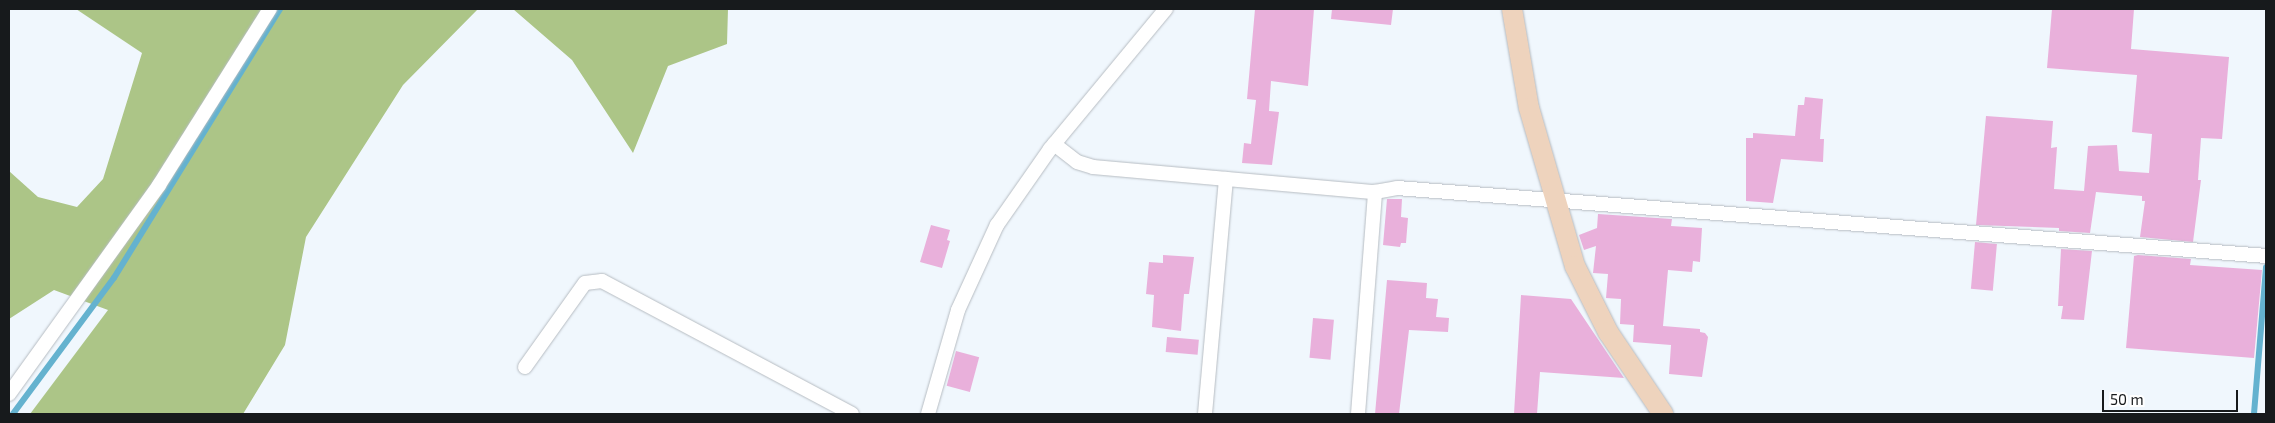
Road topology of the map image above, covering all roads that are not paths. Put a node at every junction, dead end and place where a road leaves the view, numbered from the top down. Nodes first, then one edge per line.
1 (270, 9) edge
2 (1166, 9) edge
3 (1512, 9) edge
4 (1054, 144) junction
5 (1226, 179) junction
6 (1375, 192) junction
7 (1555, 201) junction
8 (2266, 256) edge
9 (525, 367) dead end
10 (9, 394) edge
11 (852, 414) edge
12 (928, 414) edge
13 (1205, 414) edge
14 (1358, 414) edge
15 (1663, 414) edge

1 - 10 street
2 - 4 street
3 - 7 street
4 - 5 street
4 - 12 street
5 - 6 street
5 - 13 street
6 - 7 street
6 - 14 street
7 - 8 street
7 - 15 street
9 - 11 street

